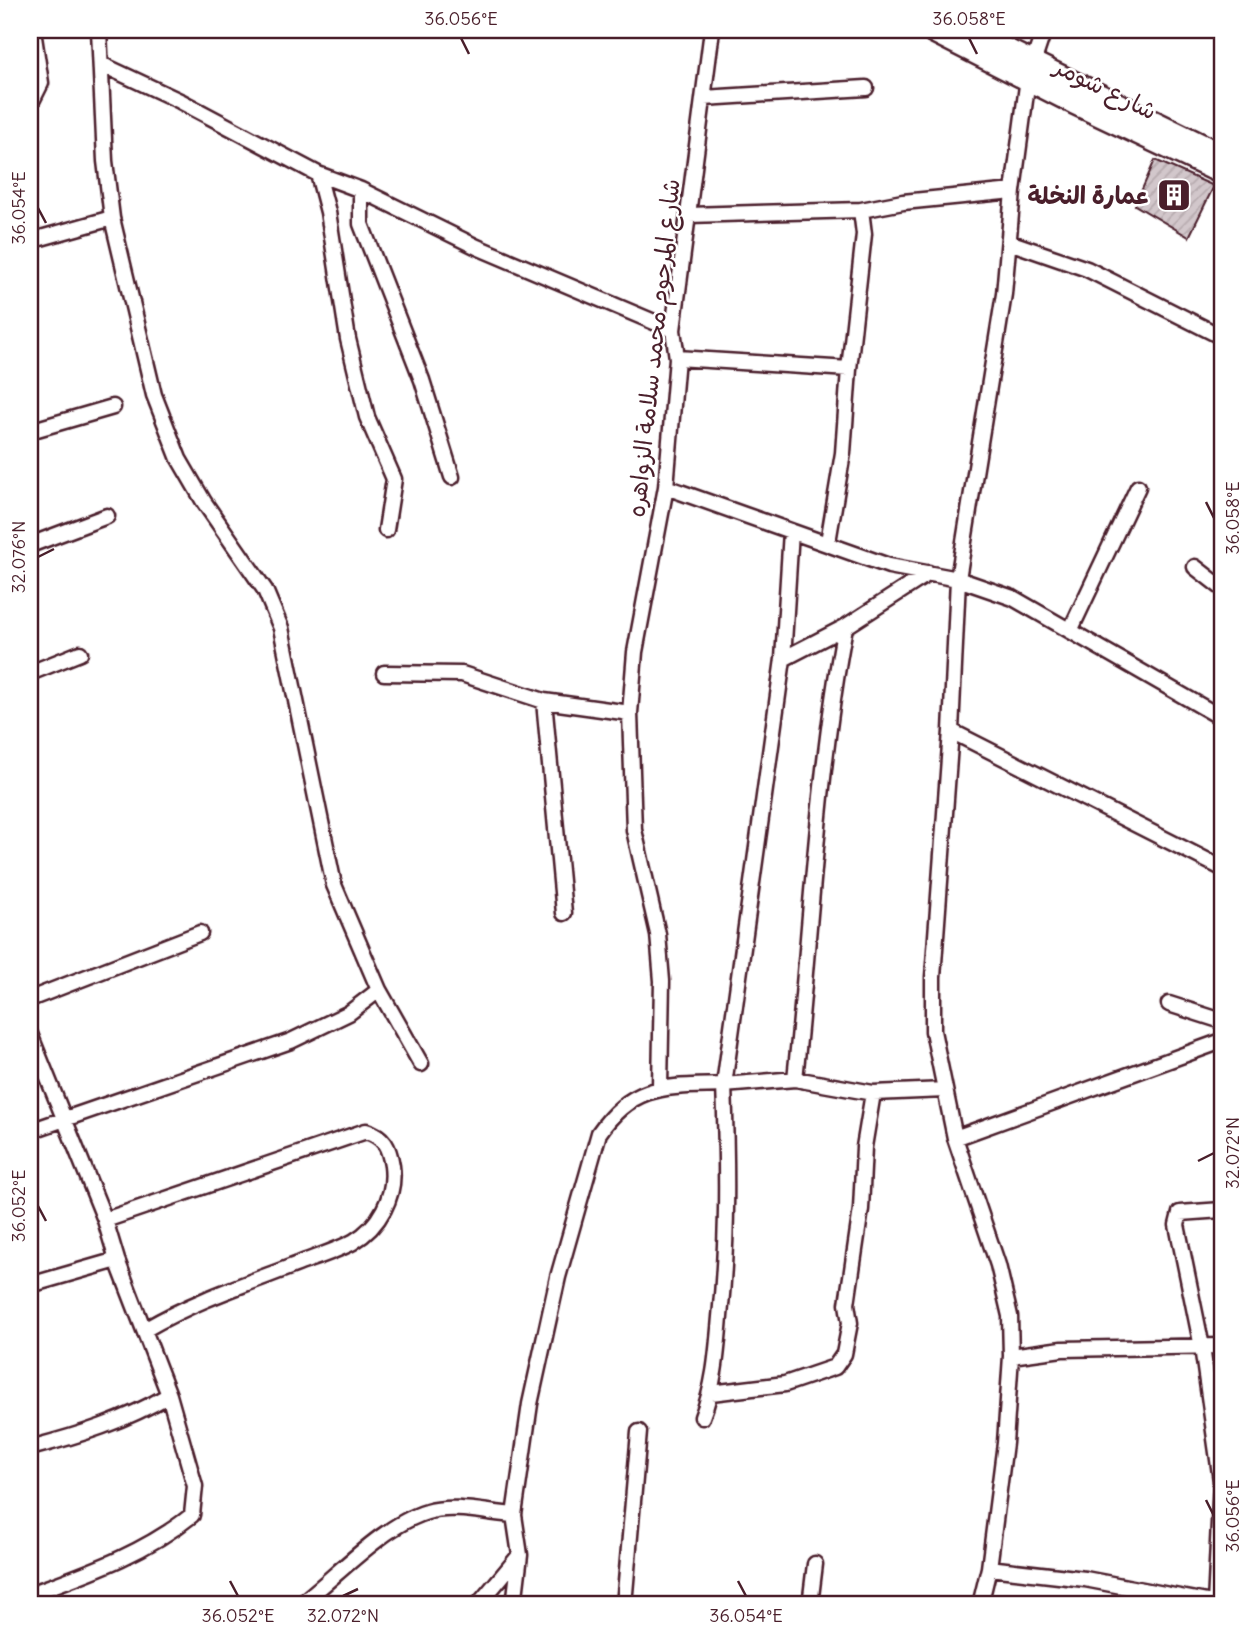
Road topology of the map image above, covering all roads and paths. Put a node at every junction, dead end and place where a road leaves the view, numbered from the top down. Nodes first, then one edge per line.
1 (33, 30) edge
2 (99, 30) edge
3 (712, 30) edge
4 (930, 30) edge
5 (966, 30) edge
6 (1044, 30) edge
7 (103, 65) junction
8 (1030, 71) junction
9 (866, 88) dead end
10 (704, 98) junction
11 (30, 105) edge
12 (1222, 155) edge
13 (1222, 173) edge
14 (318, 174) junction
15 (361, 190) junction
16 (1013, 191) junction
17 (861, 210) junction
18 (689, 215) junction
19 (112, 218) junction
20 (30, 241) edge
21 (1009, 242) junction
22 (673, 330) junction
23 (1222, 337) edge
24 (677, 358) junction
25 (849, 369) junction
26 (113, 407) dead end
27 (30, 431) edge
28 (452, 477) dead end
29 (666, 487) junction
30 (1138, 487) dead end
31 (107, 516) dead end
32 (386, 530) dead end
33 (791, 531) junction
34 (828, 542) junction
35 (30, 545) edge
36 (1195, 567) dead end
37 (929, 573) junction
38 (958, 579) junction
39 (1222, 588) edge
40 (845, 627) junction
41 (1070, 631) junction
42 (80, 653) dead end
43 (783, 659) junction
44 (30, 673) edge
45 (384, 673) dead end
46 (544, 701) junction
47 (630, 713) junction
48 (1222, 718) edge
49 (951, 731) junction
50 (1222, 868) edge
51 (564, 913) dead end
52 (200, 933) dead end
53 (379, 990) junction
54 (30, 999) edge
55 (1170, 1004) dead end
56 (1222, 1021) edge
57 (30, 1034) edge
58 (1222, 1041) edge
59 (421, 1064) dead end
60 (795, 1079) junction
61 (724, 1085) junction
62 (660, 1087) junction
63 (945, 1090) junction
64 (873, 1093) junction
65 (65, 1121) junction
66 (30, 1131) edge
67 (955, 1138) junction
68 (1222, 1210) edge
69 (105, 1220) junction
70 (117, 1260) junction
71 (30, 1285) edge
72 (146, 1329) junction
73 (1222, 1346) edge
74 (1202, 1347) junction
75 (1011, 1356) junction
76 (712, 1393) junction
77 (169, 1395) junction
78 (702, 1417) dead end
79 (639, 1432) dead end
80 (30, 1448) edge
81 (514, 1515) junction
82 (520, 1555) junction
83 (815, 1564) dead end
84 (989, 1568) junction
85 (30, 1594) edge
86 (1215, 1604) edge
87 (299, 1605) edge
88 (478, 1605) edge
89 (514, 1605) edge
90 (624, 1605) edge
91 (810, 1605) edge
92 (980, 1605) edge
93 (1222, 1605) edge

1 - 11 street
2 - 7 street
3 - 10 street, شارع المرحوم محمد سلامة الزواهره
4 - 8 main road, شارع شومر
5 - 8 main road, شارع شومر
6 - 8 street
7 - 14 street
7 - 19 street
8 - 12 main road, شارع شومر
8 - 13 main road, شارع شومر
8 - 16 street
9 - 10 street
10 - 18 street, شارع المرحوم محمد سلامة الزواهره
14 - 15 street
14 - 32 street
15 - 22 street
15 - 28 street
16 - 17 street
16 - 21 street
17 - 18 street
17 - 25 street
18 - 22 street, شارع المرحوم محمد سلامة الزواهره
19 - 20 street
19 - 53 street
21 - 23 street
21 - 38 street
22 - 24 street, شارع المرحوم محمد سلامة الزواهره
24 - 25 street
24 - 29 street, شارع المرحوم محمد سلامة الزواهره
25 - 34 street
26 - 27 street
29 - 33 street
29 - 47 street, شارع المرحوم محمد سلامة الزواهره
30 - 41 street
31 - 35 street
33 - 34 street
33 - 43 street
34 - 37 street
36 - 39 street
37 - 38 street
37 - 40 street
38 - 41 street
38 - 49 street
40 - 43 street
40 - 60 street
41 - 48 street
42 - 44 street
43 - 61 street
45 - 46 street
46 - 47 street
46 - 51 street
47 - 62 street, شارع المرحوم محمد سلامة الزواهره
49 - 50 street
49 - 63 street
52 - 54 street
53 - 59 street
53 - 65 street
55 - 56 street
57 - 65 street
58 - 67 street
60 - 61 street
60 - 64 street
61 - 62 street
61 - 76 street
62 - 81 street
63 - 64 street
63 - 67 street
64 - 76 street
65 - 66 street
65 - 69 street
67 - 75 street
68 - 74 street
69 - 70 street
69 - 72 street
70 - 71 street
70 - 72 street
72 - 77 street
73 - 74 street
74 - 75 street
74 - 86 street
75 - 84 street
76 - 78 street
77 - 80 street
77 - 85 street
79 - 90 street
81 - 82 street
81 - 87 street
82 - 88 street
82 - 89 street
83 - 91 street
84 - 86 street
84 - 92 street
86 - 93 street

